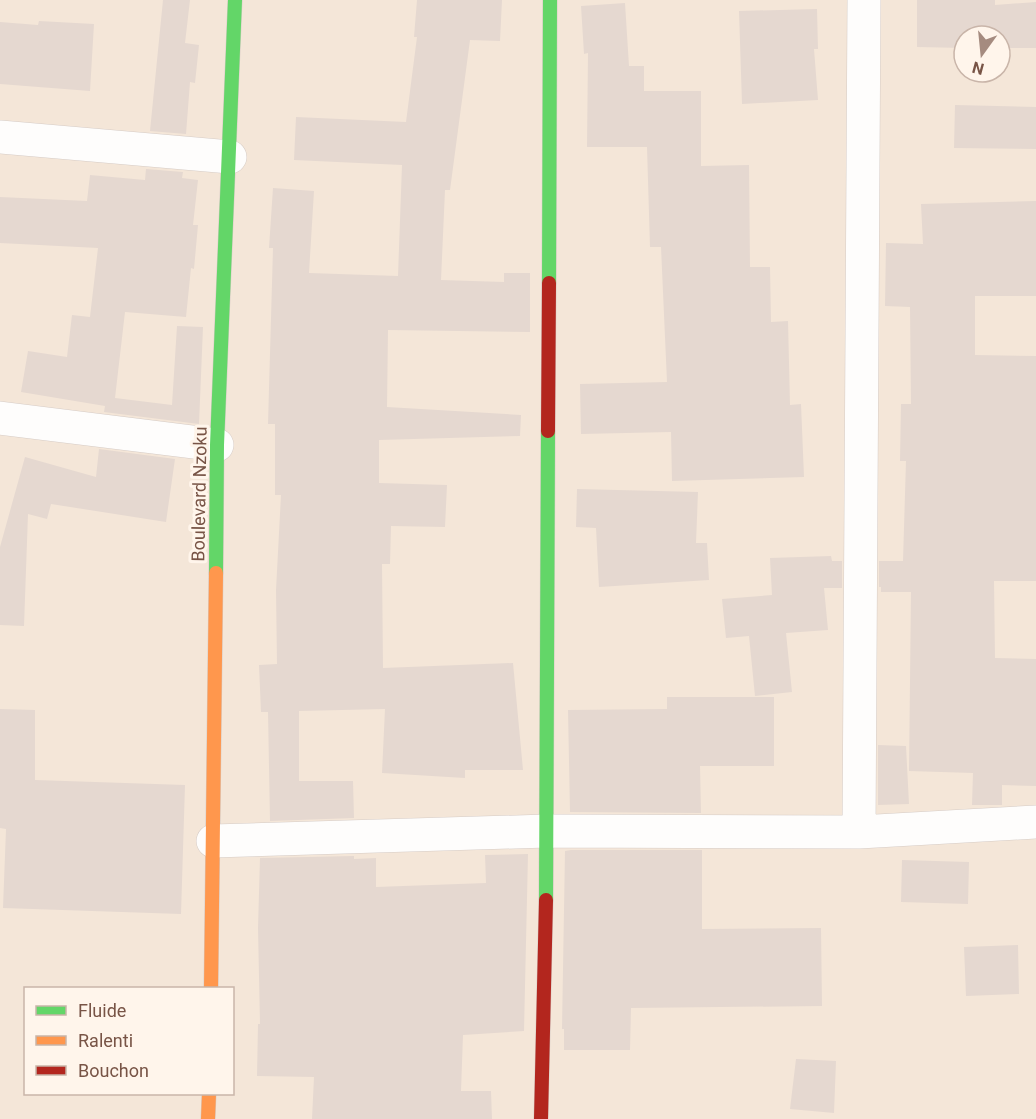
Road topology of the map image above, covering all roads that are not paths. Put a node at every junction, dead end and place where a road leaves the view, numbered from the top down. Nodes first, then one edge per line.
1 (235, 0) edge
2 (550, 0) edge
3 (864, 0) edge
4 (0, 137) edge
5 (230, 157) junction
6 (0, 418) edge
7 (217, 445) junction
8 (1036, 822) edge
9 (547, 831) junction
10 (859, 831) junction
11 (213, 841) junction
12 (211, 987) edge
13 (209, 1095) edge
14 (208, 1119) edge
15 (541, 1119) edge

1 - 5 street, Boulevard Nzoku
2 - 9 street
3 - 10 street
4 - 5 street
5 - 7 street, Boulevard Nzoku
6 - 7 street
7 - 11 street, Boulevard Nzoku
8 - 10 street
9 - 10 street
9 - 11 street
9 - 15 street
11 - 12 street, Boulevard Nzoku
13 - 14 street

